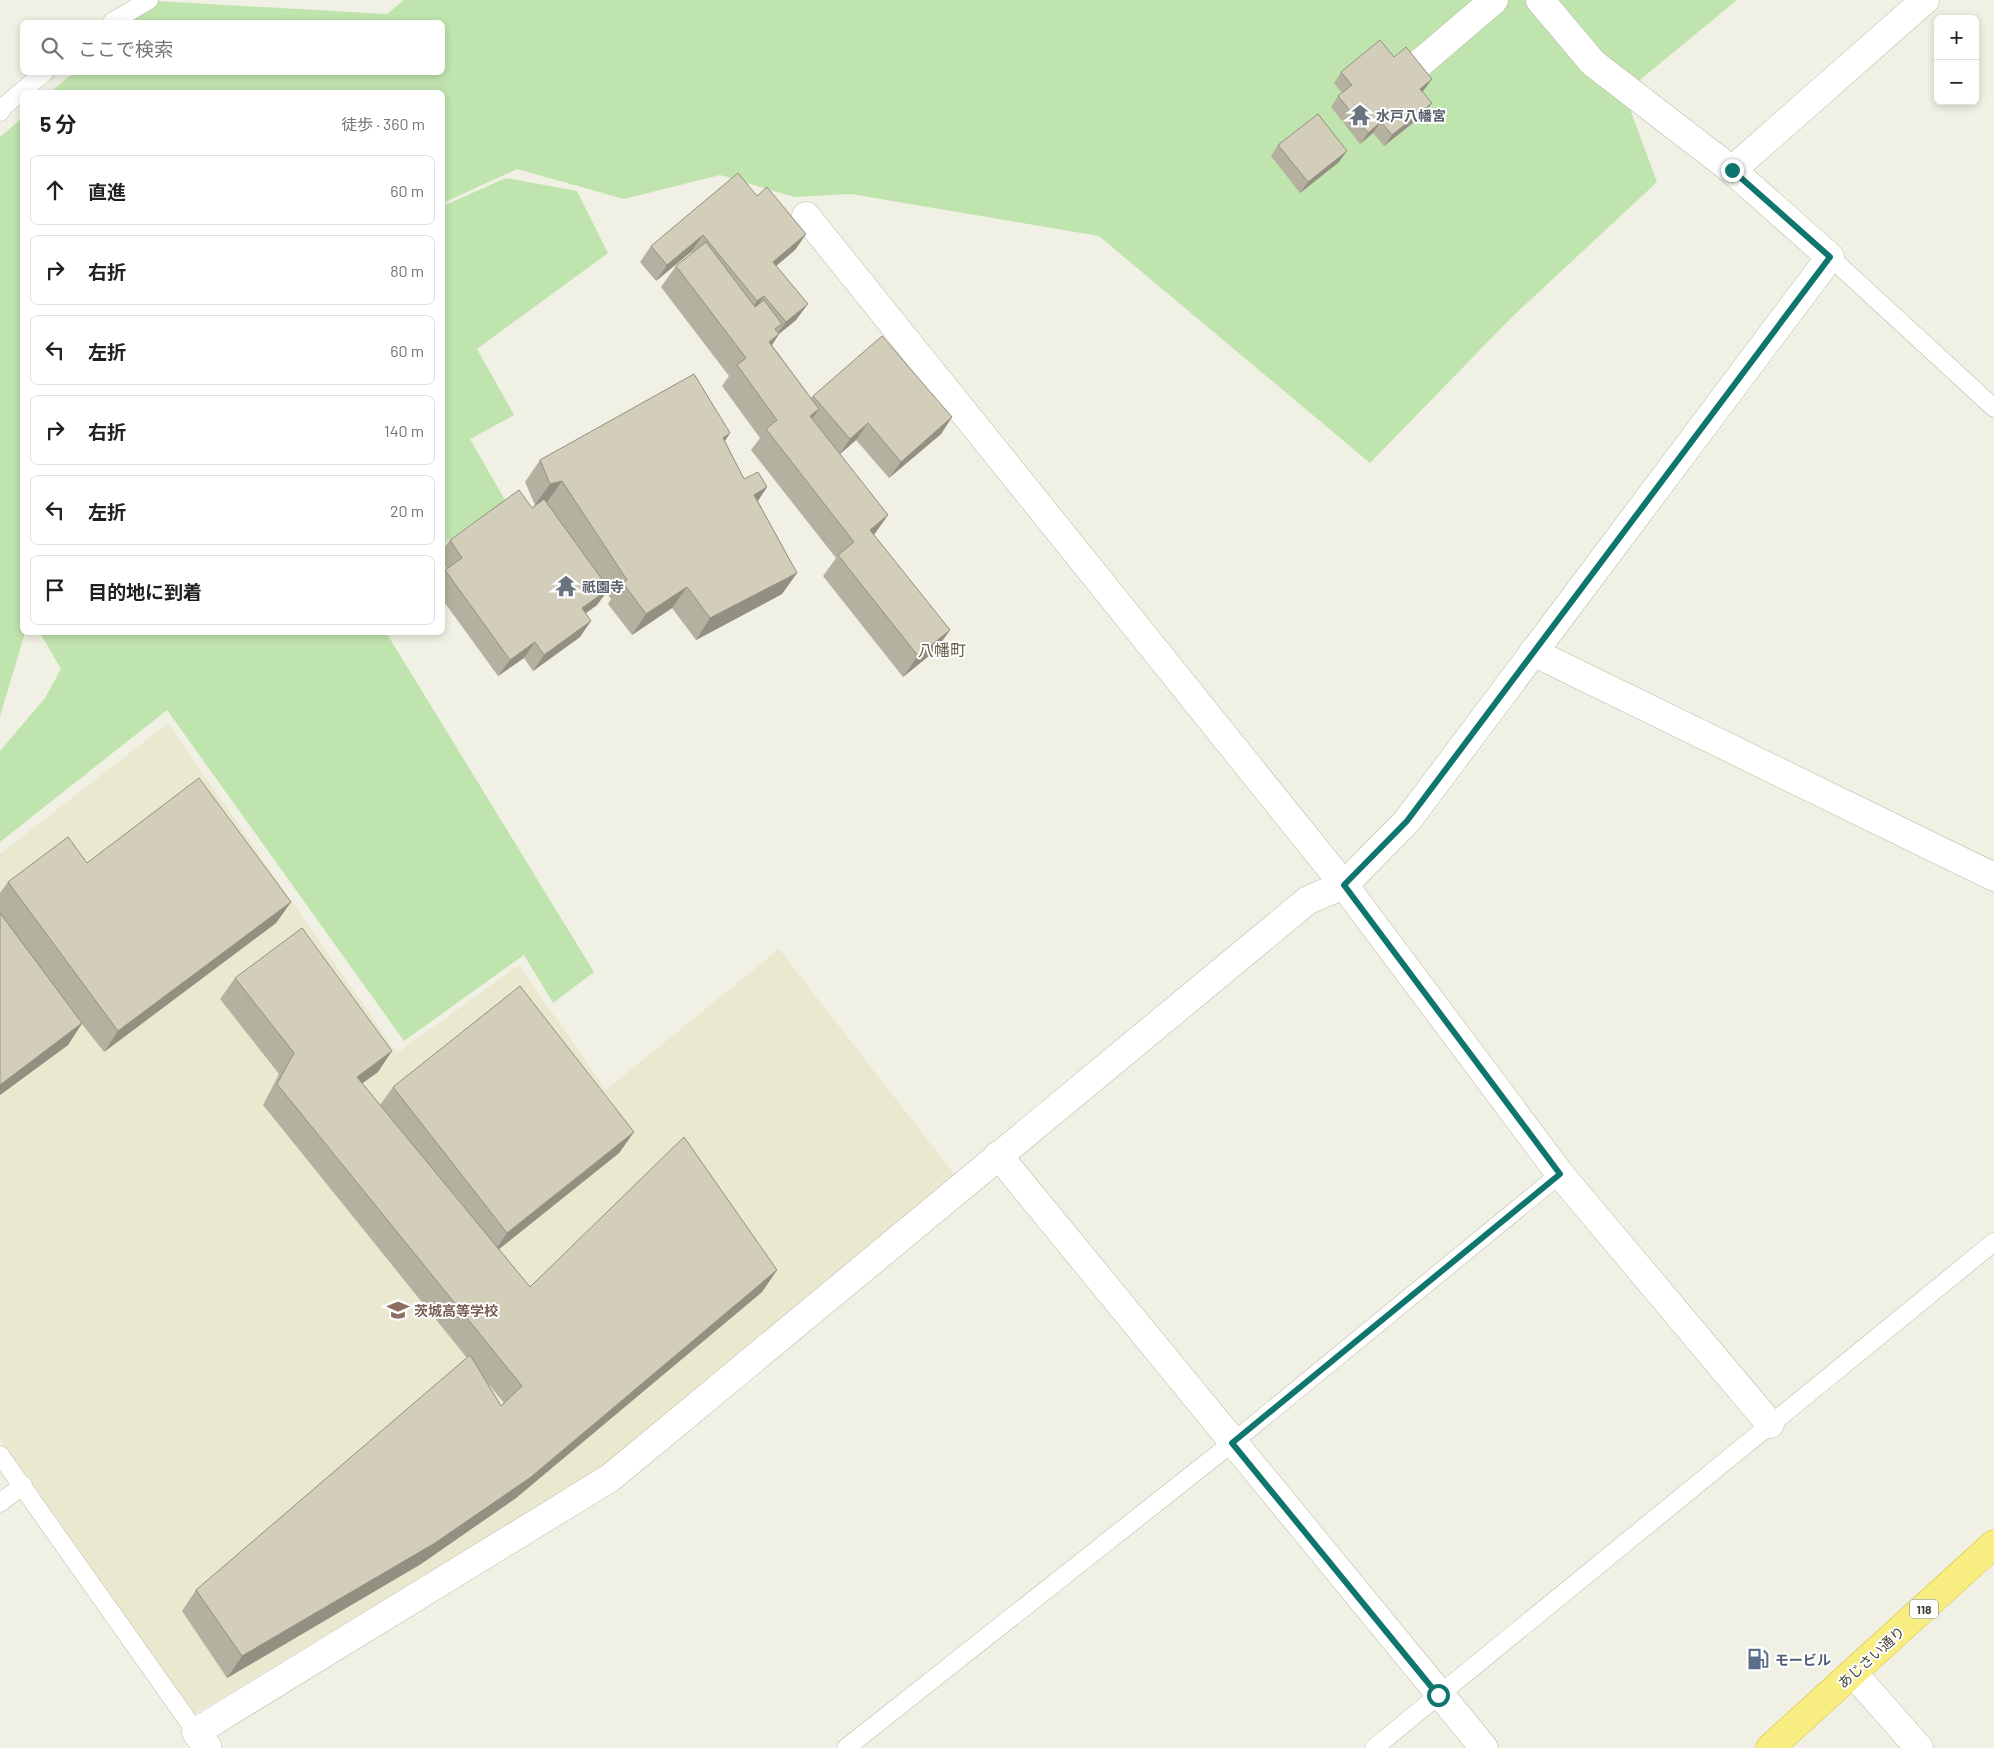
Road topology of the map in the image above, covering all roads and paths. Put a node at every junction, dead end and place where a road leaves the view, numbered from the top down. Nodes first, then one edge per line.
1 (149, 0) edge
2 (1494, 0) edge
3 (1540, 0) edge
4 (1925, 0) edge
5 (115, 20) edge
6 (1412, 70) edge
7 (41, 75) edge
8 (23, 90) edge
9 (20, 93) edge
10 (0, 112) edge
11 (1732, 170) junction
12 (806, 216) dead end
13 (1830, 257) junction
14 (1994, 408) edge
15 (1533, 652) junction
16 (1994, 876) edge
17 (1344, 885) junction
18 (998, 1155) junction
19 (1560, 1174) junction
20 (1994, 1242) edge
21 (1770, 1424) junction
22 (1232, 1443) junction
23 (0, 1455) edge
24 (23, 1485) junction
25 (0, 1503) edge
26 (1994, 1544) edge
27 (1853, 1673) junction
28 (1438, 1695) junction
29 (202, 1740) edge
30 (846, 1748) edge
31 (1374, 1748) edge
32 (1484, 1748) edge
33 (1770, 1748) edge
34 (1919, 1748) edge

1 - 5 lane
2 - 6 street
3 - 11 street
4 - 11 street
7 - 8 lane
9 - 10 lane
11 - 13 street
12 - 17 street
13 - 14 lane
13 - 15 street
15 - 16 street
15 - 17 street
17 - 18 street
17 - 19 street
18 - 22 street
18 - 29 street
19 - 21 street
19 - 22 lane
20 - 21 lane
21 - 28 lane
22 - 28 street
22 - 30 lane
23 - 24 lane
24 - 25 lane
24 - 29 lane
26 - 27 highway, あじさい通り / 118
27 - 33 highway, あじさい通り / 118
27 - 34 street
28 - 31 lane
28 - 32 street

